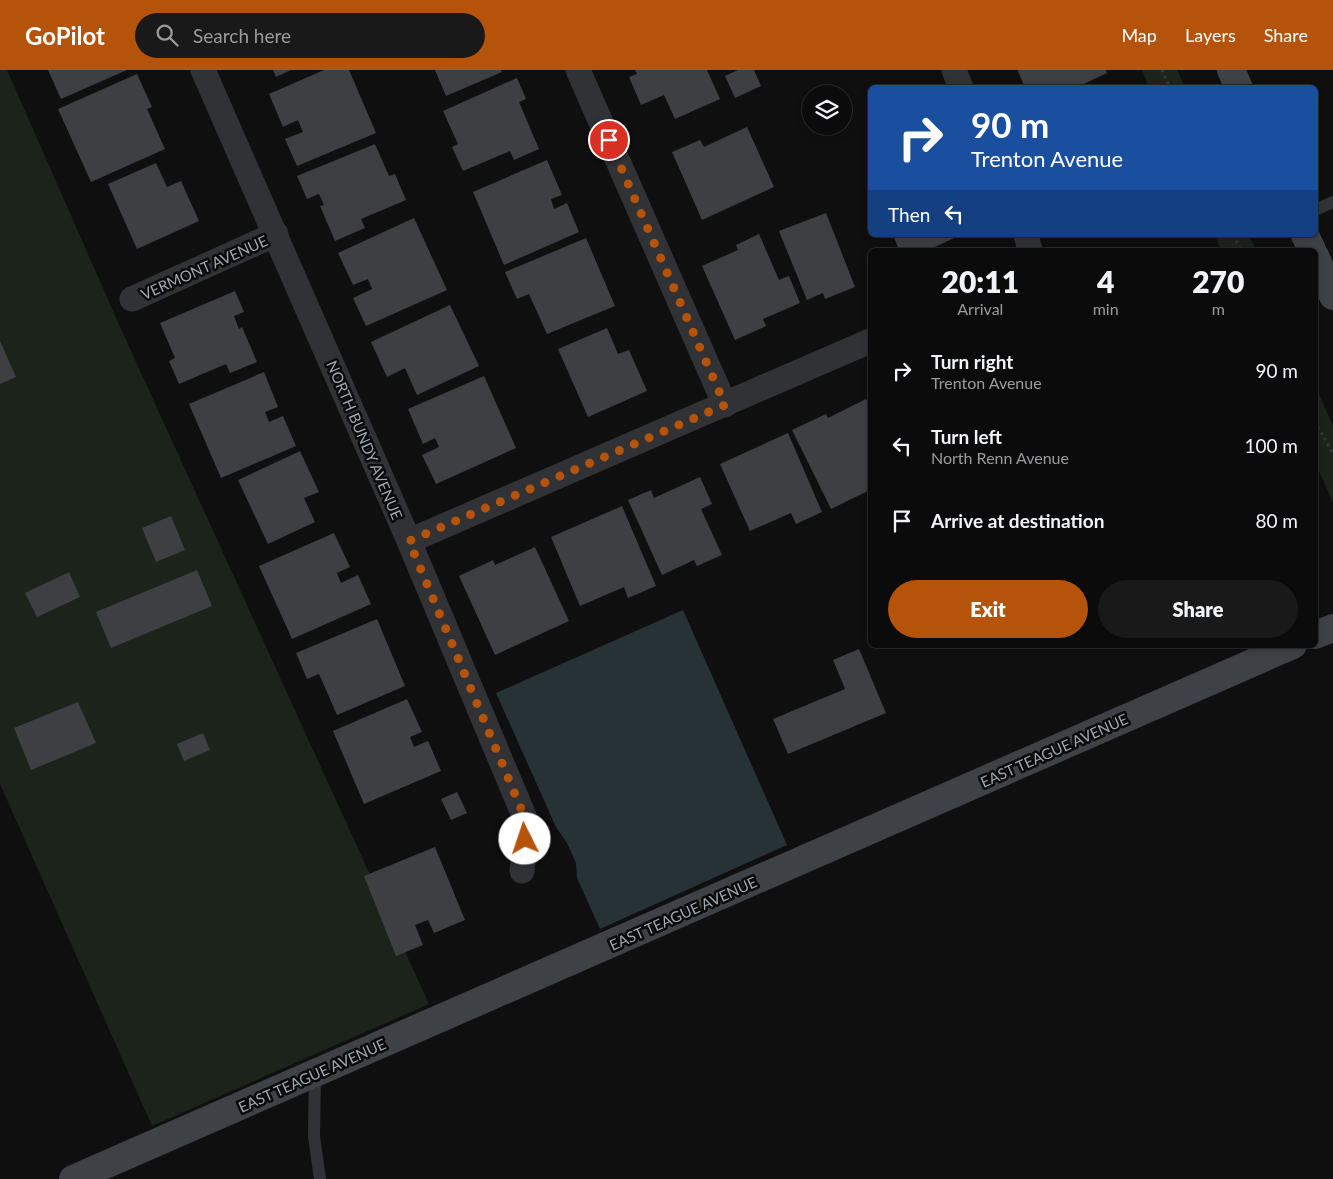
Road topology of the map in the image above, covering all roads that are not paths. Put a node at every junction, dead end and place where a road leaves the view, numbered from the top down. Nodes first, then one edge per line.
1 (203, 70) edge
2 (578, 70) edge
3 (954, 70) edge
4 (1231, 70) edge
5 (961, 85) edge
6 (1238, 85) edge
7 (1333, 202) edge
8 (1318, 209) edge
9 (276, 234) junction
10 (1318, 263) edge
11 (1333, 296) edge
12 (132, 299) dead end
13 (868, 342) edge
14 (725, 405) junction
15 (409, 541) junction
16 (1333, 628) edge
17 (1318, 634) edge
18 (1286, 648) edge
19 (522, 870) dead end
20 (315, 1074) junction
21 (73, 1179) edge
22 (320, 1179) edge

1 - 9 street, NORTH BUNDY AVENUE
2 - 14 street
3 - 5 street
4 - 6 street
7 - 8 lane
9 - 12 street, VERMONT AVENUE
9 - 15 street, NORTH BUNDY AVENUE
10 - 11 street
13 - 14 street
14 - 15 street
15 - 19 street, NORTH BUNDY AVENUE
16 - 17 street
18 - 20 street, EAST TEAGUE AVENUE
20 - 21 street, EAST TEAGUE AVENUE
20 - 22 lane

